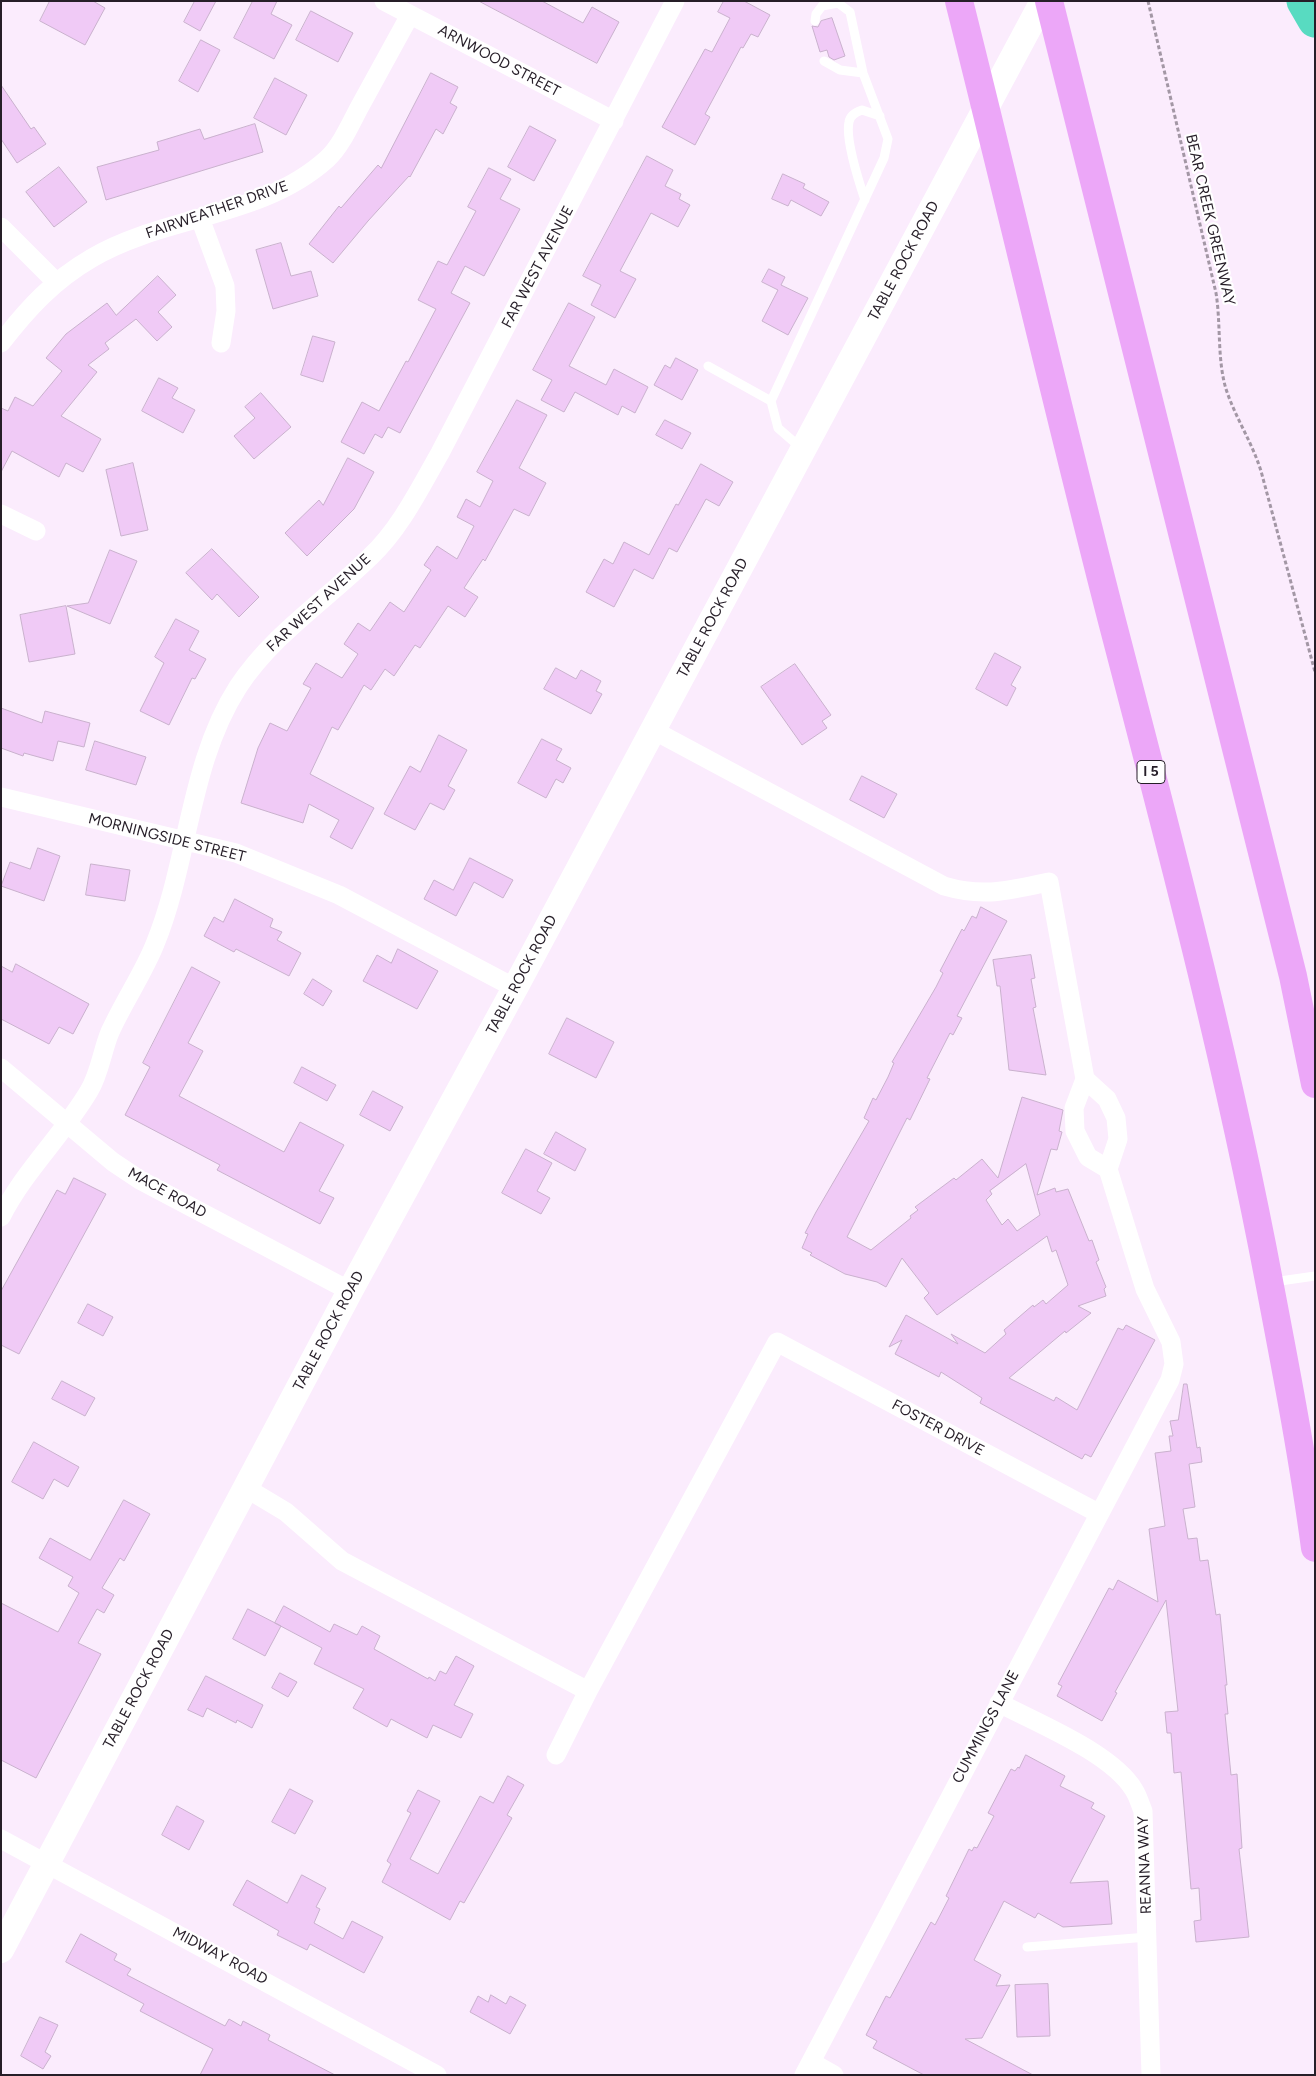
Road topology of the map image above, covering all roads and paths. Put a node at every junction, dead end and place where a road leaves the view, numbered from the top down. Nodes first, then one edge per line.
1 (384, 1) edge
2 (675, 1) edge
3 (959, 1) edge
4 (1043, 1) edge
5 (1049, 1) edge
6 (1148, 1) edge
7 (410, 15) junction
8 (815, 21) dead end
9 (824, 61) dead end
10 (862, 73) junction
11 (880, 116) junction
12 (614, 121) junction
13 (865, 200) junction
14 (200, 218) junction
15 (1, 227) edge
16 (56, 282) junction
17 (1, 343) edge
18 (221, 343) dead end
19 (708, 366) dead end
20 (771, 400) junction
21 (803, 449) junction
22 (1, 514) edge
23 (36, 531) dead end
24 (1315, 672) edge
25 (653, 730) junction
26 (1, 797) edge
27 (185, 840) junction
28 (516, 988) junction
29 (1, 1068) edge
30 (1085, 1079) junction
31 (1315, 1084) edge
32 (68, 1122) junction
33 (1108, 1169) junction
34 (1, 1217) edge
35 (1315, 1276) edge
36 (1270, 1283) junction
37 (350, 1291) junction
38 (246, 1488) junction
39 (1098, 1514) junction
40 (1315, 1548) edge
41 (588, 1691) junction
42 (999, 1703) junction
43 (556, 1755) dead end
44 (1, 1839) edge
45 (48, 1862) junction
46 (1147, 1938) junction
47 (1027, 1947) dead end
48 (1, 1950) edge
49 (807, 2068) edge
50 (437, 2075) edge
51 (834, 2075) edge
52 (1151, 2075) edge

1 - 7 street, ARNWOOD STREET
2 - 12 street, FAR WEST AVENUE
3 - 36 highway, I 5
4 - 21 main road, TABLE ROCK ROAD
5 - 31 highway
6 - 24 path, BEAR CREEK GREENWAY
7 - 12 street, ARNWOOD STREET
7 - 14 street, FAIRWEATHER DRIVE
8 - 10 lane
9 - 10 lane
10 - 11 lane
11 - 13 lane
11 - 13 lane
12 - 27 street, FAR WEST AVENUE
13 - 20 lane
14 - 16 street, FAIRWEATHER DRIVE
14 - 18 street
15 - 16 street
16 - 17 street, FAIRWEATHER DRIVE
19 - 20 lane
20 - 21 lane
21 - 25 main road, TABLE ROCK ROAD
22 - 23 street
25 - 28 main road, TABLE ROCK ROAD
25 - 30 street
26 - 27 street, MORNINGSIDE STREET
27 - 28 street, MORNINGSIDE STREET
27 - 32 street, FAR WEST AVENUE
28 - 37 main road, TABLE ROCK ROAD
29 - 32 street, MACE ROAD
30 - 33 street
30 - 33 street
32 - 34 street, FAR WEST AVENUE
32 - 37 street, MACE ROAD
33 - 39 street, CUMMINGS LANE
35 - 36 lane
36 - 40 highway, I 5
37 - 38 main road, TABLE ROCK ROAD
38 - 41 street
38 - 45 main road, TABLE ROCK ROAD
39 - 41 street, FOSTER DRIVE
39 - 42 street, CUMMINGS LANE
41 - 43 street
42 - 46 street, REANNA WAY
42 - 49 street, CUMMINGS LANE
44 - 45 street, MIDWAY ROAD
45 - 48 main road, TABLE ROCK ROAD
45 - 50 street, MIDWAY ROAD
46 - 47 lane
46 - 52 street, REANNA WAY
49 - 51 street

